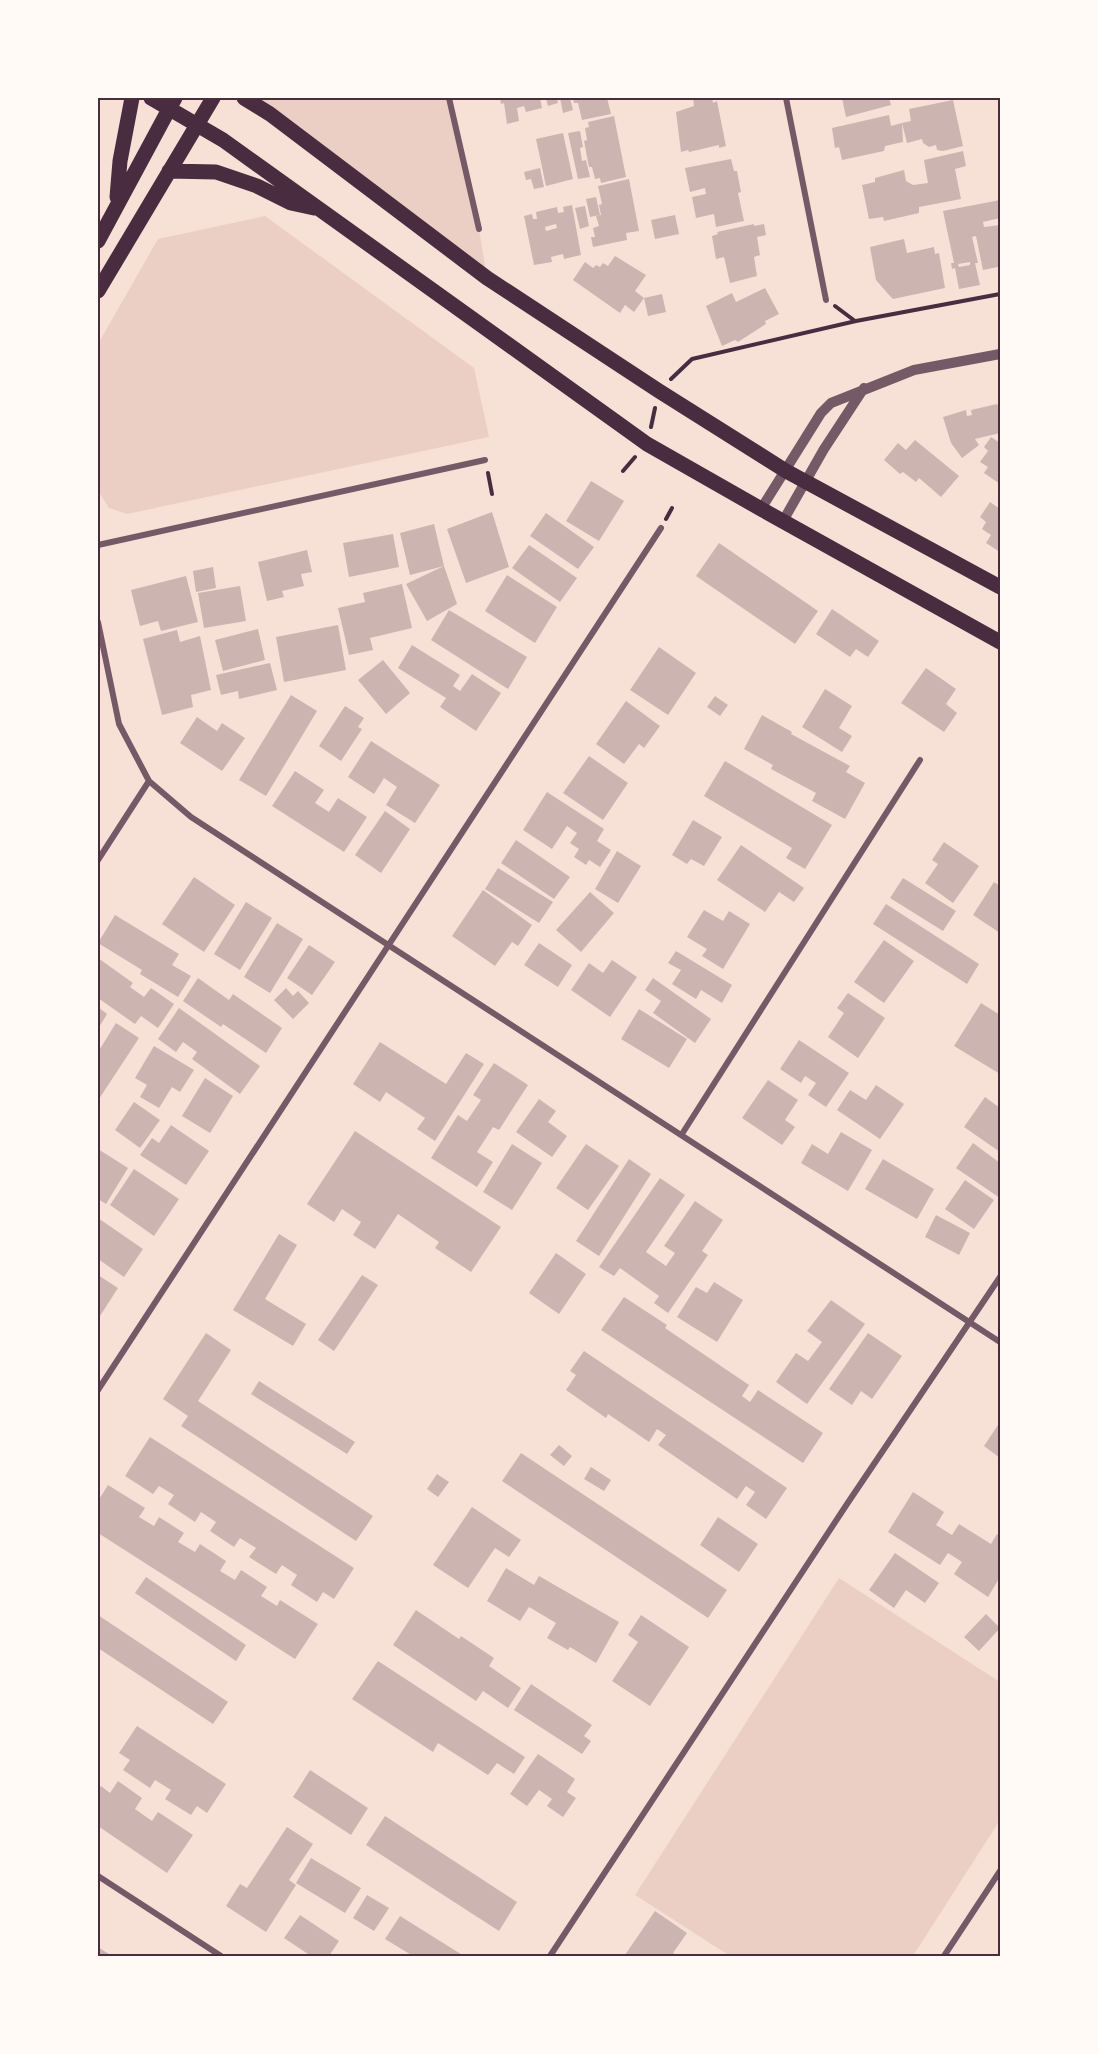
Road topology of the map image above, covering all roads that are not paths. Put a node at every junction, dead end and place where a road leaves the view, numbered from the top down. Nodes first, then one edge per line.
1 (132, 98) edge
2 (151, 98) edge
3 (213, 98) edge
4 (244, 98) edge
5 (269, 98) edge
6 (449, 98) edge
7 (786, 98) edge
8 (172, 103) edge
9 (270, 114) junction
10 (196, 125) junction
11 (169, 171) junction
12 (117, 203) junction
13 (320, 209) junction
14 (479, 229) dead end
15 (98, 241) edge
16 (98, 291) edge
17 (826, 300) road end
18 (1000, 354) edge
19 (864, 388) junction
20 (485, 460) road end
21 (786, 471) junction
22 (806, 482) junction
23 (761, 510) junction
24 (783, 521) junction
25 (661, 528) dead end
26 (98, 545) edge
27 (1000, 587) edge
28 (98, 622) edge
29 (1000, 642) edge
30 (920, 760) dead end
31 (149, 781) junction
32 (98, 860) edge
33 (389, 945) junction
34 (682, 1134) junction
35 (1000, 1277) edge
36 (971, 1323) junction
37 (1000, 1342) edge
38 (98, 1390) edge
39 (1000, 1871) edge
40 (98, 1876) edge
41 (221, 1956) edge
42 (550, 1956) edge
43 (944, 1956) edge

1 - 12 main road
2 - 8 main road
3 - 10 main road
4 - 9 main road
5 - 9 main road
6 - 14 street
7 - 17 street
8 - 10 main road
8 - 12 main road
9 - 21 main road
10 - 11 main road
10 - 13 main road
11 - 13 main road
11 - 16 main road
12 - 15 main road
13 - 23 main road
18 - 19 street
19 - 21 street
19 - 22 street
20 - 26 street
21 - 22 main road
21 - 23 street
22 - 24 street
22 - 27 main road
23 - 24 main road
24 - 29 main road
25 - 33 street
28 - 31 street
30 - 34 street
31 - 32 street
31 - 33 street
33 - 34 street
33 - 38 street
34 - 36 street
35 - 36 street
36 - 37 street
36 - 42 street
39 - 43 street
40 - 41 street

